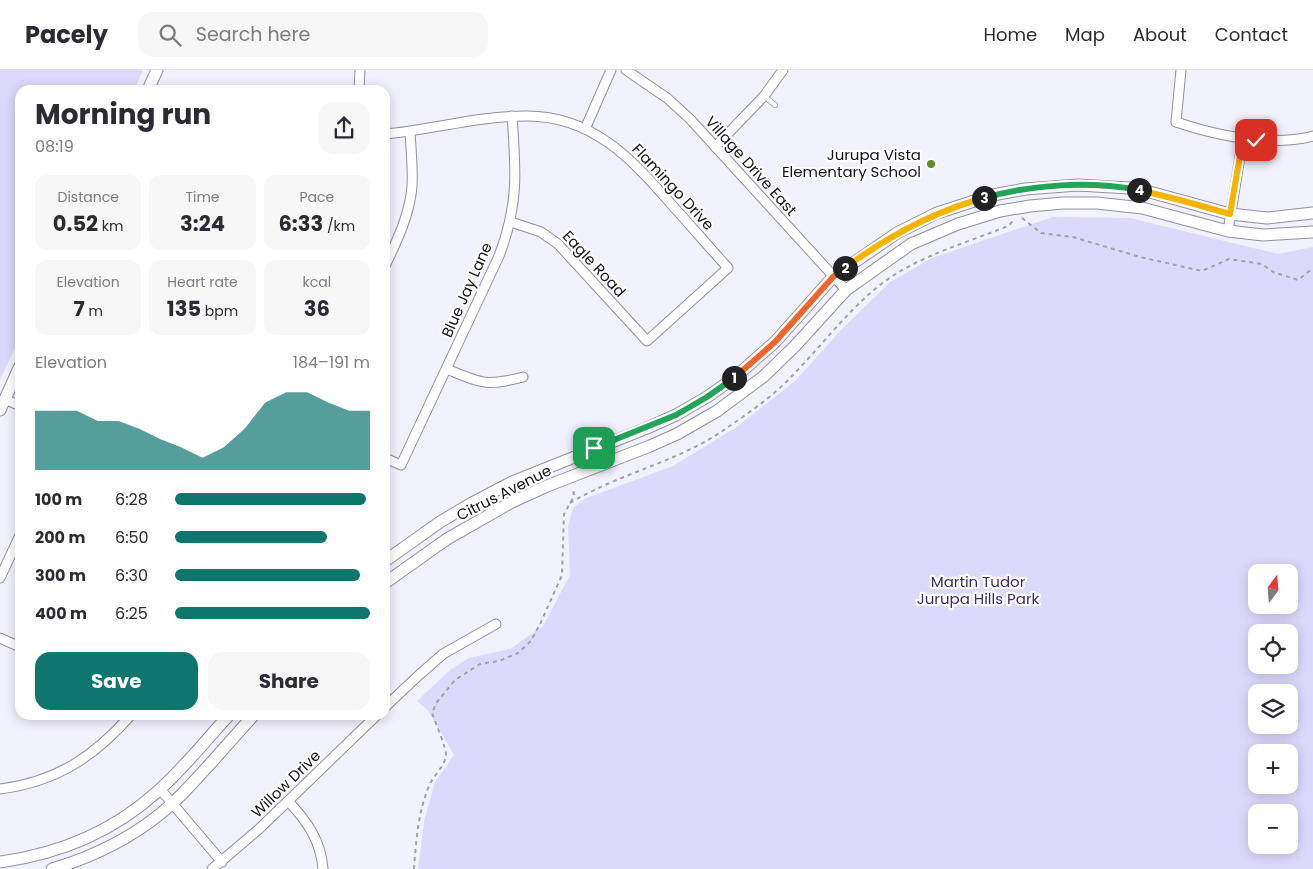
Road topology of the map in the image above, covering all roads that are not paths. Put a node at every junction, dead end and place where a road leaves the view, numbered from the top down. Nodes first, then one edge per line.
1 (157, 70) edge
2 (358, 70) edge
3 (366, 70) edge
4 (611, 70) edge
5 (626, 70) edge
6 (783, 70) edge
7 (1181, 70) edge
8 (150, 85) edge
9 (359, 85) edge
10 (764, 96) junction
11 (775, 106) dead end
12 (512, 116) junction
13 (585, 129) junction
14 (410, 132) junction
15 (390, 134) edge
16 (1313, 136) edge
17 (1243, 138) junction
18 (715, 147) junction
19 (1313, 213) edge
20 (1230, 214) junction
21 (511, 222) junction
22 (1228, 232) junction
23 (1313, 232) edge
24 (390, 255) edge
25 (833, 277) junction
26 (846, 290) junction
27 (647, 341) joint
28 (447, 369) junction
29 (15, 377) edge
30 (523, 377) dead end
31 (2, 404) edge
32 (15, 405) edge
33 (390, 460) edge
34 (15, 546) edge
35 (390, 557) edge
36 (0, 578) edge
37 (390, 579) edge
38 (496, 624) dead end
39 (0, 638) edge
40 (15, 645) edge
41 (390, 702) edge
42 (126, 720) edge
43 (224, 720) edge
44 (249, 720) edge
45 (372, 720) edge
46 (0, 789) edge
47 (160, 789) junction
48 (288, 801) junction
49 (172, 803) junction
50 (0, 862) edge
51 (222, 862) junction
52 (52, 869) edge
53 (212, 869) edge
54 (323, 869) edge

1 - 8 street
2 - 3 street
2 - 9 street
4 - 13 street
5 - 18 street, Village Drive East
6 - 10 street
7 - 17 street
10 - 11 lane
10 - 18 street
12 - 13 street, Flamingo Drive
12 - 14 street, Flamingo Drive
12 - 21 street, Blue Jay Lane
13 - 27 street, Flamingo Drive
14 - 15 street, Flamingo Drive
14 - 24 street
16 - 17 street
17 - 20 street
18 - 25 street, Village Drive East
19 - 20 street, Citrus Avenue
20 - 22 street
20 - 25 street, Citrus Avenue
21 - 27 street, Eagle Road
21 - 28 street, Blue Jay Lane
22 - 23 street, Citrus Avenue
22 - 26 street, Citrus Avenue
25 - 26 street, Village Drive East
25 - 35 street, Citrus Avenue
26 - 37 street, Citrus Avenue
28 - 30 street
28 - 33 street, Blue Jay Lane
29 - 31 street
31 - 32 street
34 - 36 street
38 - 41 street
39 - 40 street
42 - 46 street
43 - 47 street
44 - 49 street
45 - 48 street, Willow Drive
47 - 49 street
47 - 50 street
48 - 51 street, Willow Drive
48 - 54 street
49 - 51 street
49 - 52 street
51 - 53 street, Willow Drive

